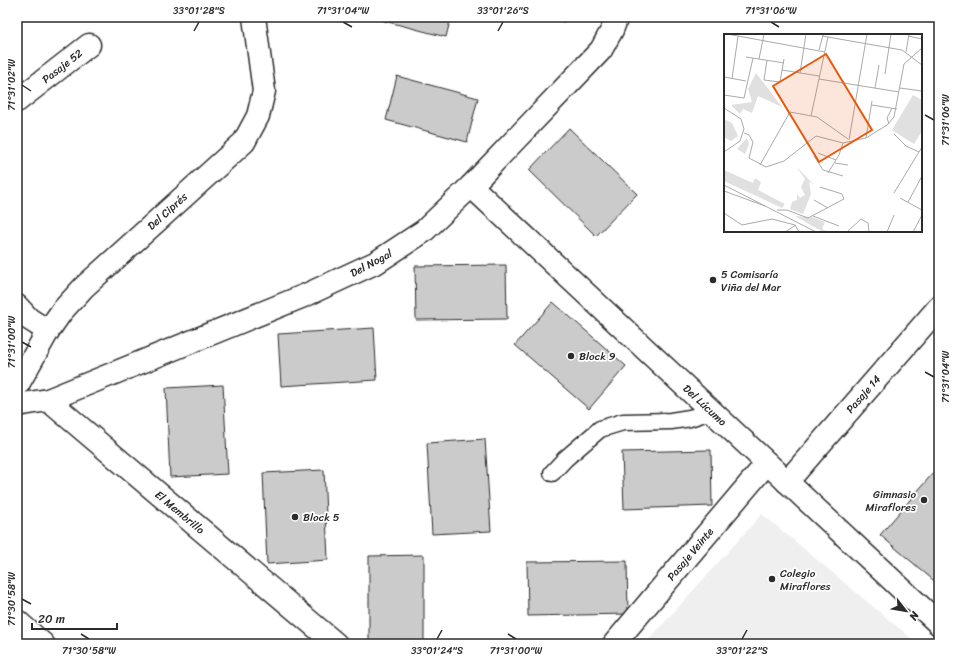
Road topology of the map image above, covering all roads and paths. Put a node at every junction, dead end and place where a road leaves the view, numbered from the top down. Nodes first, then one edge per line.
1 (254, 17) edge
2 (617, 17) edge
3 (89, 45) dead end
4 (17, 101) edge
5 (471, 186) junction
6 (17, 306) edge
7 (936, 318) edge
8 (48, 331) junction
9 (17, 386) edge
10 (48, 400) junction
11 (17, 405) edge
12 (711, 411) junction
13 (767, 463) junction
14 (552, 473) dead end
15 (787, 482) junction
16 (17, 622) edge
17 (939, 624) edge
18 (43, 644) edge
19 (336, 644) edge
20 (614, 644) edge

1 - 8 street, Del Ciprés
2 - 5 street, Del Nogal
3 - 4 street, Pasaje 52
5 - 10 street, Del Nogal
5 - 12 street, Del Lúcumo
6 - 8 street
7 - 15 street, Pasaje 14
8 - 9 street, Del Ciprés
10 - 11 street
10 - 19 street, El Membrillo
12 - 13 street, Del Lúcumo
12 - 14 lane
13 - 15 street, Del Lúcumo
13 - 20 street, Pasaje Veinte
15 - 17 street, Del Lúcumo
16 - 18 street

